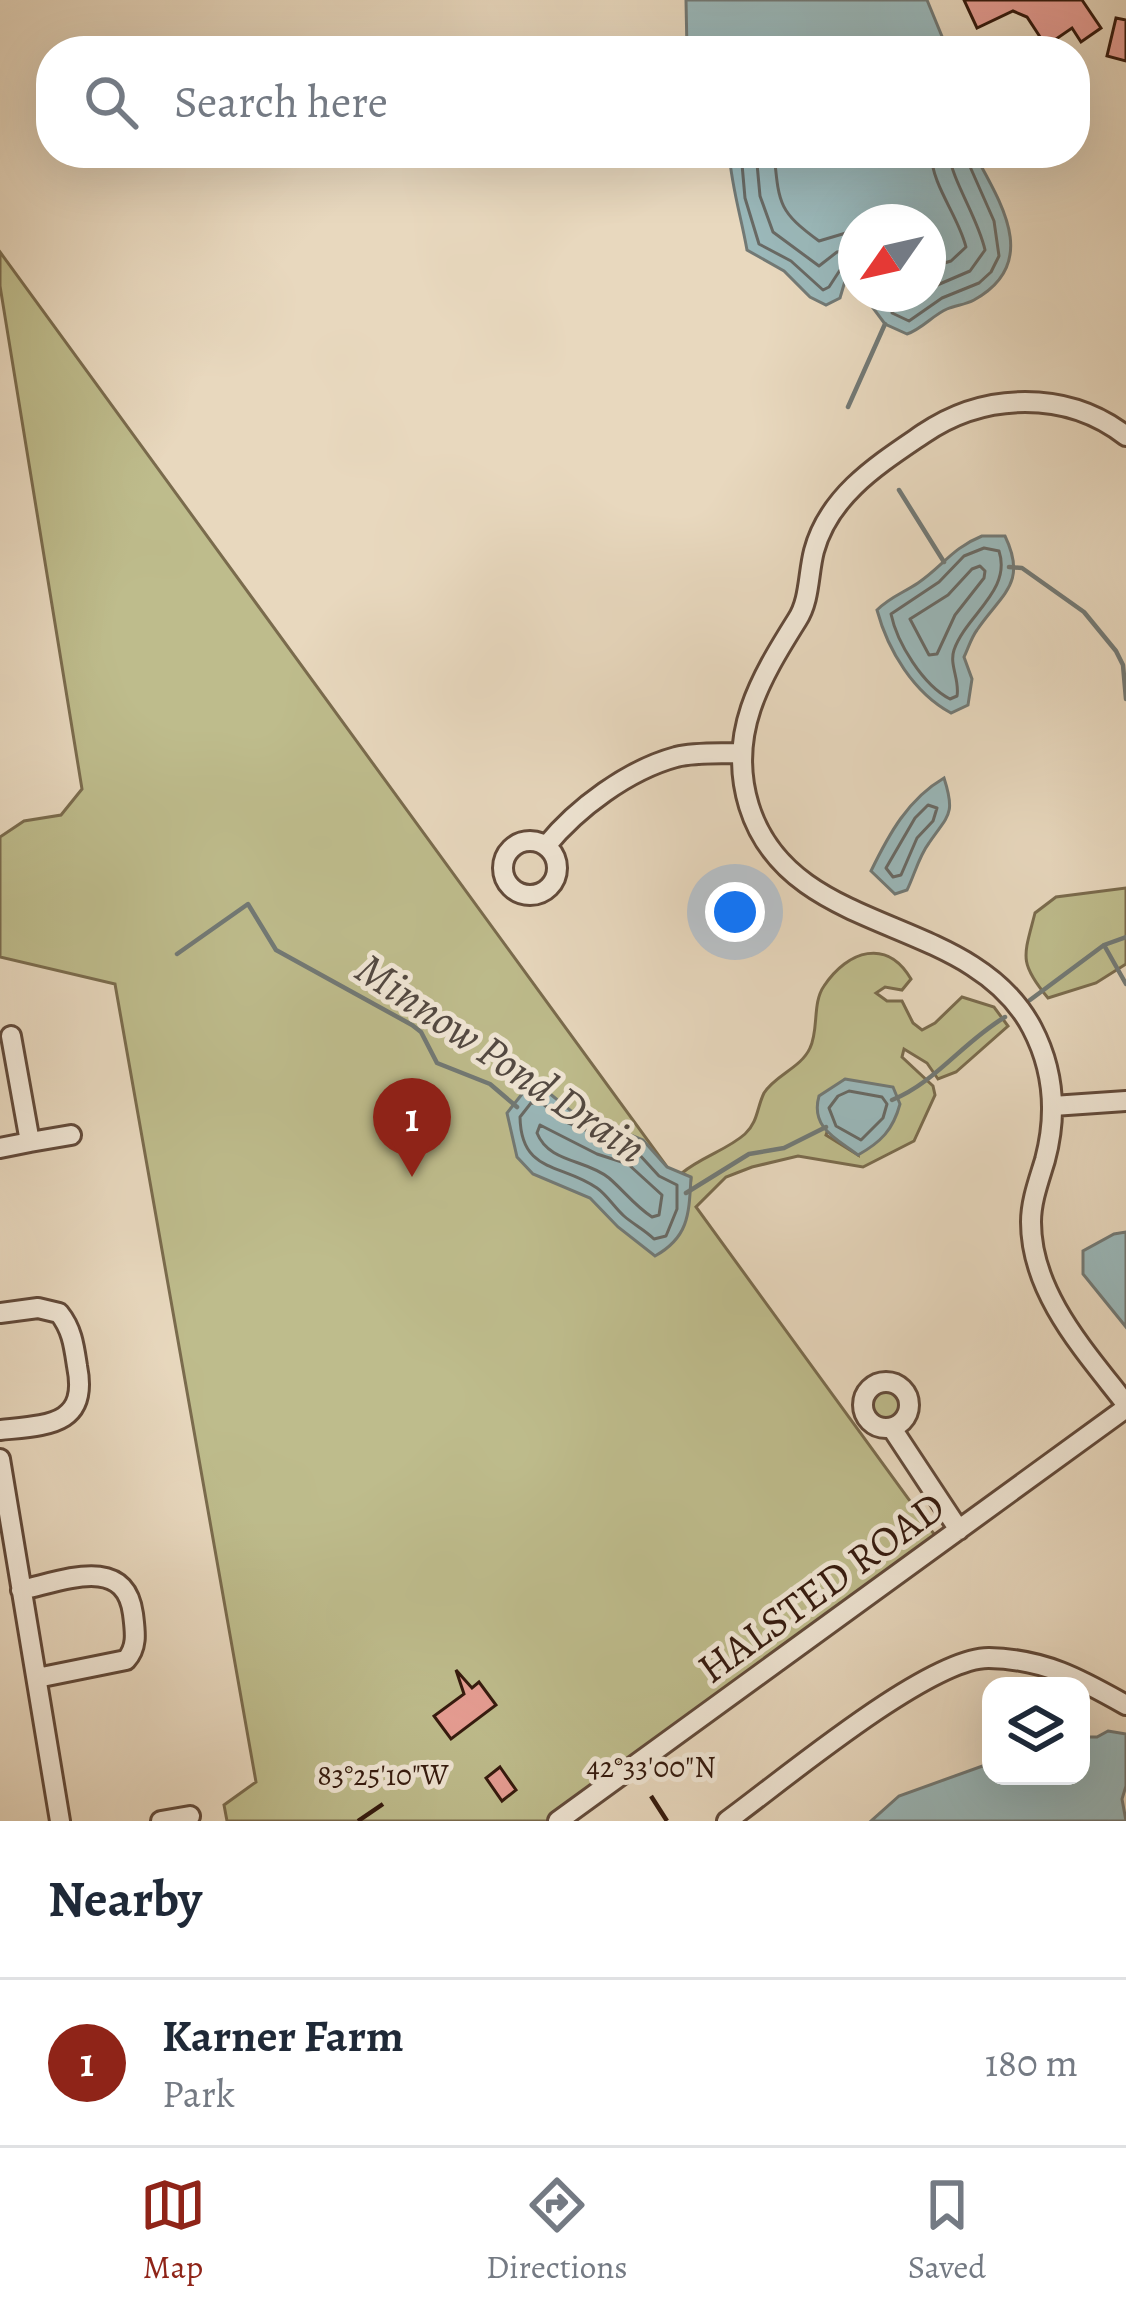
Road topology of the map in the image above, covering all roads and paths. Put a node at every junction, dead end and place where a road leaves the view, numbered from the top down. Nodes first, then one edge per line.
1 (1126, 436) edge
2 (741, 753) junction
3 (546, 846) dead end
4 (11, 1036) dead end
5 (1126, 1101) edge
6 (1053, 1106) junction
7 (71, 1135) dead end
8 (30, 1142) junction
9 (0, 1148) edge
10 (0, 1313) edge
11 (1126, 1406) edge
12 (0, 1430) edge
13 (893, 1430) dead end
14 (0, 1459) edge
15 (959, 1530) junction
16 (22, 1590) junction
17 (37, 1678) junction
18 (1126, 1705) edge
19 (190, 1816) dead end
20 (60, 1821) edge
21 (161, 1821) edge
22 (558, 1821) edge
23 (727, 1821) edge

1 - 2 street
2 - 3 street
2 - 6 street
4 - 8 street
5 - 6 street
6 - 11 street
7 - 8 street
8 - 9 street
10 - 12 street
11 - 15 street, HALSTED ROAD
13 - 15 street
14 - 16 street
15 - 22 street, HALSTED ROAD
16 - 17 street
16 - 17 street
17 - 20 street
18 - 23 street
19 - 21 street

